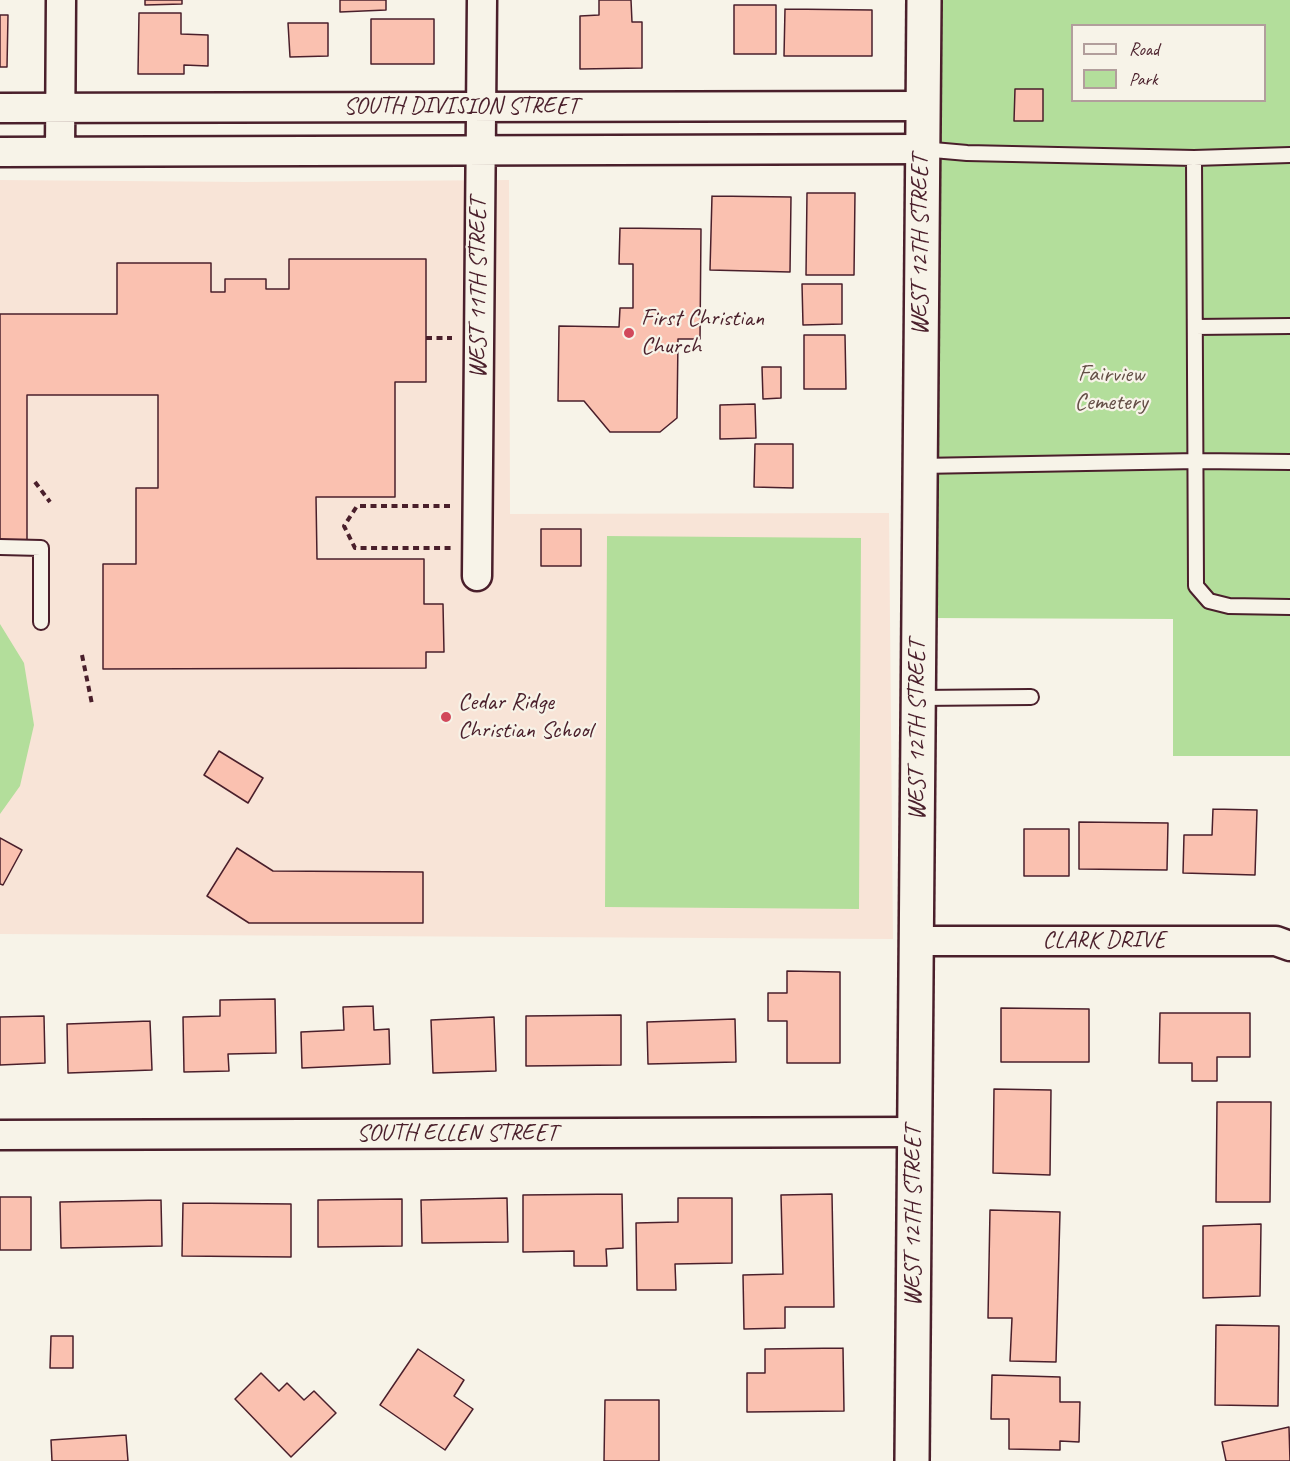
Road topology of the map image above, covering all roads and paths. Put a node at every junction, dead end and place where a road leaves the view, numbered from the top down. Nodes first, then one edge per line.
1 (61, 0) edge
2 (482, 0) edge
3 (924, 0) edge
4 (922, 106) junction
5 (480, 107) junction
6 (0, 108) edge
7 (60, 108) junction
8 (921, 149) junction
9 (481, 150) junction
10 (0, 152) edge
11 (60, 152) junction
12 (1290, 155) edge
13 (1194, 158) junction
14 (1290, 326) edge
15 (1196, 327) junction
16 (426, 338) dead end
17 (452, 338) dead end
18 (1197, 461) junction
19 (1290, 462) edge
20 (920, 466) junction
21 (35, 482) dead end
22 (50, 502) dead end
23 (453, 506) dead end
24 (0, 547) edge
25 (452, 548) dead end
26 (477, 576) dead end
27 (1290, 607) edge
28 (41, 622) dead end
29 (82, 655) dead end
30 (1031, 697) dead end
31 (918, 698) junction
32 (92, 704) dead end
33 (917, 941) junction
34 (1290, 946) edge
35 (914, 1132) junction
36 (0, 1135) edge
37 (912, 1461) edge

1 - 7 street
2 - 5 street, WEST 11TH STREET
3 - 4 main road, WEST 12TH STREET
4 - 5 street, SOUTH DIVISION STREET
4 - 8 main road, WEST 12TH STREET
5 - 7 street, SOUTH DIVISION STREET
5 - 9 street, WEST 11TH STREET
6 - 7 street, SOUTH DIVISION STREET
7 - 11 street
8 - 9 street, SOUTH DIVISION STREET
8 - 13 lane
8 - 20 main road, WEST 12TH STREET
9 - 11 street, SOUTH DIVISION STREET
9 - 26 street, WEST 11TH STREET
10 - 11 street, SOUTH DIVISION STREET
12 - 13 lane
13 - 15 lane
14 - 15 lane
15 - 18 lane
16 - 17 path
18 - 19 lane
18 - 20 lane
18 - 27 lane
20 - 31 main road, WEST 12TH STREET
21 - 22 path
23 - 25 path
24 - 28 lane
29 - 32 path
30 - 31 lane
31 - 33 main road, WEST 12TH STREET
33 - 34 street, CLARK DRIVE
33 - 35 main road, WEST 12TH STREET
35 - 36 street, SOUTH ELLEN STREET
35 - 37 main road, WEST 12TH STREET

